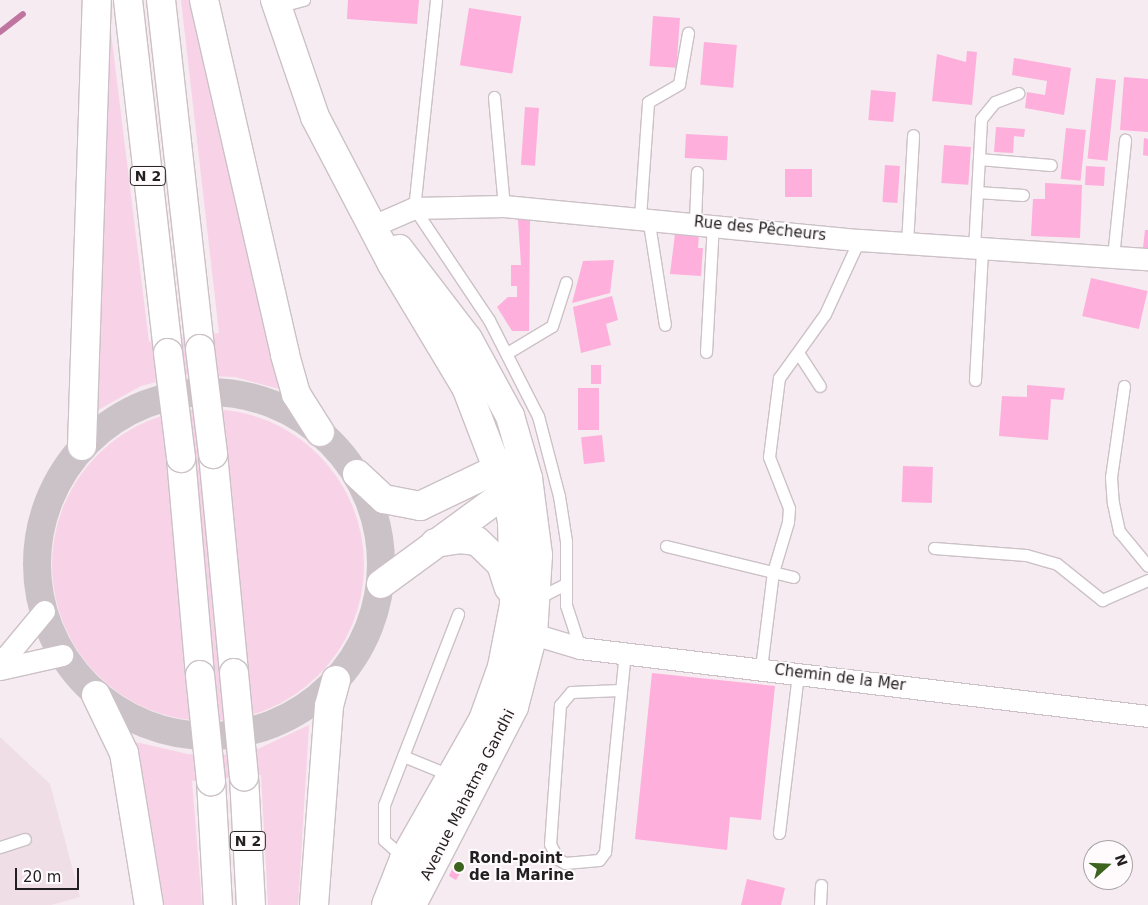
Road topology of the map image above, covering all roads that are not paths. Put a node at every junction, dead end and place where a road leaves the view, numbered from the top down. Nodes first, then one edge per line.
1 (97, 0) edge
2 (128, 0) edge
3 (160, 0) edge
4 (204, 0) edge
5 (304, 0) edge
6 (436, 0) edge
7 (276, 3) edge
8 (688, 33) dead end
9 (1018, 93) dead end
10 (494, 97) dead end
11 (913, 135) dead end
12 (1125, 140) dead end
13 (979, 159) junction
14 (1051, 165) dead end
15 (697, 172) dead end
16 (977, 192) junction
17 (1023, 195) dead end
18 (504, 206) junction
19 (414, 208) junction
20 (644, 217) junction
21 (704, 222) junction
22 (375, 225) junction
23 (859, 240) junction
24 (907, 244) junction
25 (978, 249) junction
26 (1113, 257) junction
27 (1148, 259) edge
28 (566, 282) dead end
29 (665, 325) dead end
30 (706, 352) dead end
31 (507, 353) junction
32 (799, 354) junction
33 (453, 364) junction
34 (975, 380) dead end
35 (820, 386) dead end
36 (1124, 386) dead end
37 (320, 432) dead end
38 (82, 446) dead end
39 (514, 473) junction
40 (357, 474) dead end
41 (458, 486) junction
42 (433, 544) junction
43 (666, 546) dead end
44 (934, 548) dead end
45 (514, 561) junction
46 (1148, 566) edge
47 (773, 572) junction
48 (793, 577) dead end
49 (1148, 580) edge
50 (382, 584) dead end
51 (566, 584) junction
52 (526, 601) junction
53 (44, 611) dead end
54 (458, 614) dead end
55 (533, 634) junction
56 (580, 648) junction
57 (624, 651) junction
58 (62, 655) dead end
59 (0, 664) edge
60 (761, 668) junction
61 (0, 669) edge
62 (798, 673) junction
63 (336, 680) dead end
64 (620, 690) junction
65 (96, 695) dead end
66 (1148, 716) edge
67 (403, 756) junction
68 (452, 776) junction
69 (779, 833) dead end
70 (25, 839) dead end
71 (0, 847) edge
72 (416, 866) junction
73 (821, 886) dead end
74 (397, 904) edge
75 (149, 905) edge
76 (218, 905) edge
77 (251, 905) edge
78 (314, 905) edge
79 (820, 905) edge

1 - 38 main road
2 - 76 main road, N 2, bridge
3 - 77 main road, N 2, bridge
4 - 37 main road
5 - 7 lane
6 - 19 lane
7 - 22 main road, Avenue Mahatma Gandhi
8 - 20 lane
9 - 13 lane
10 - 18 lane
11 - 24 lane
12 - 26 lane
13 - 14 lane
13 - 16 lane
15 - 21 lane
16 - 17 lane
16 - 25 lane
18 - 19 street, Rue des Pêcheurs
18 - 20 street, Rue des Pêcheurs
19 - 22 street, Rue des Pêcheurs
19 - 31 lane
20 - 21 street, Rue des Pêcheurs
20 - 29 lane
21 - 23 street, Rue des Pêcheurs
21 - 30 lane
22 - 33 main road, Avenue Mahatma Gandhi
22 - 39 main road, Avenue Mahatma Gandhi
23 - 24 street, Rue des Pêcheurs
23 - 32 lane
24 - 25 street, Rue des Pêcheurs
25 - 26 street, Rue des Pêcheurs
25 - 34 lane
26 - 27 street, Rue des Pêcheurs
28 - 31 lane
31 - 51 lane
32 - 35 lane
32 - 47 lane
33 - 39 main road, Avenue Mahatma Gandhi
33 - 41 main road
36 - 46 lane
39 - 41 main road
39 - 42 main road
39 - 45 main road, Avenue Mahatma Gandhi
39 - 52 main road, Avenue Mahatma Gandhi
40 - 41 main road
42 - 50 main road
42 - 52 main road
43 - 47 lane
44 - 49 lane
45 - 52 main road, Avenue Mahatma Gandhi
45 - 55 main road
47 - 48 lane
47 - 60 lane
51 - 52 lane
51 - 56 lane
52 - 55 main road, Avenue Mahatma Gandhi
52 - 68 main road, Avenue Mahatma Gandhi
53 - 59 street
54 - 67 lane
55 - 56 street, Chemin de la Mer
55 - 72 main road, Avenue Mahatma Gandhi
56 - 57 street, Chemin de la Mer
57 - 60 street, Chemin de la Mer
57 - 64 lane
58 - 61 street
60 - 62 street, Chemin de la Mer
62 - 66 street, Chemin de la Mer
62 - 69 lane
63 - 78 main road
64 - 64 lane
65 - 75 main road
67 - 68 lane
67 - 72 lane
68 - 72 main road, Avenue Mahatma Gandhi
70 - 71 lane
72 - 74 main road, Avenue Mahatma Gandhi
73 - 79 lane

